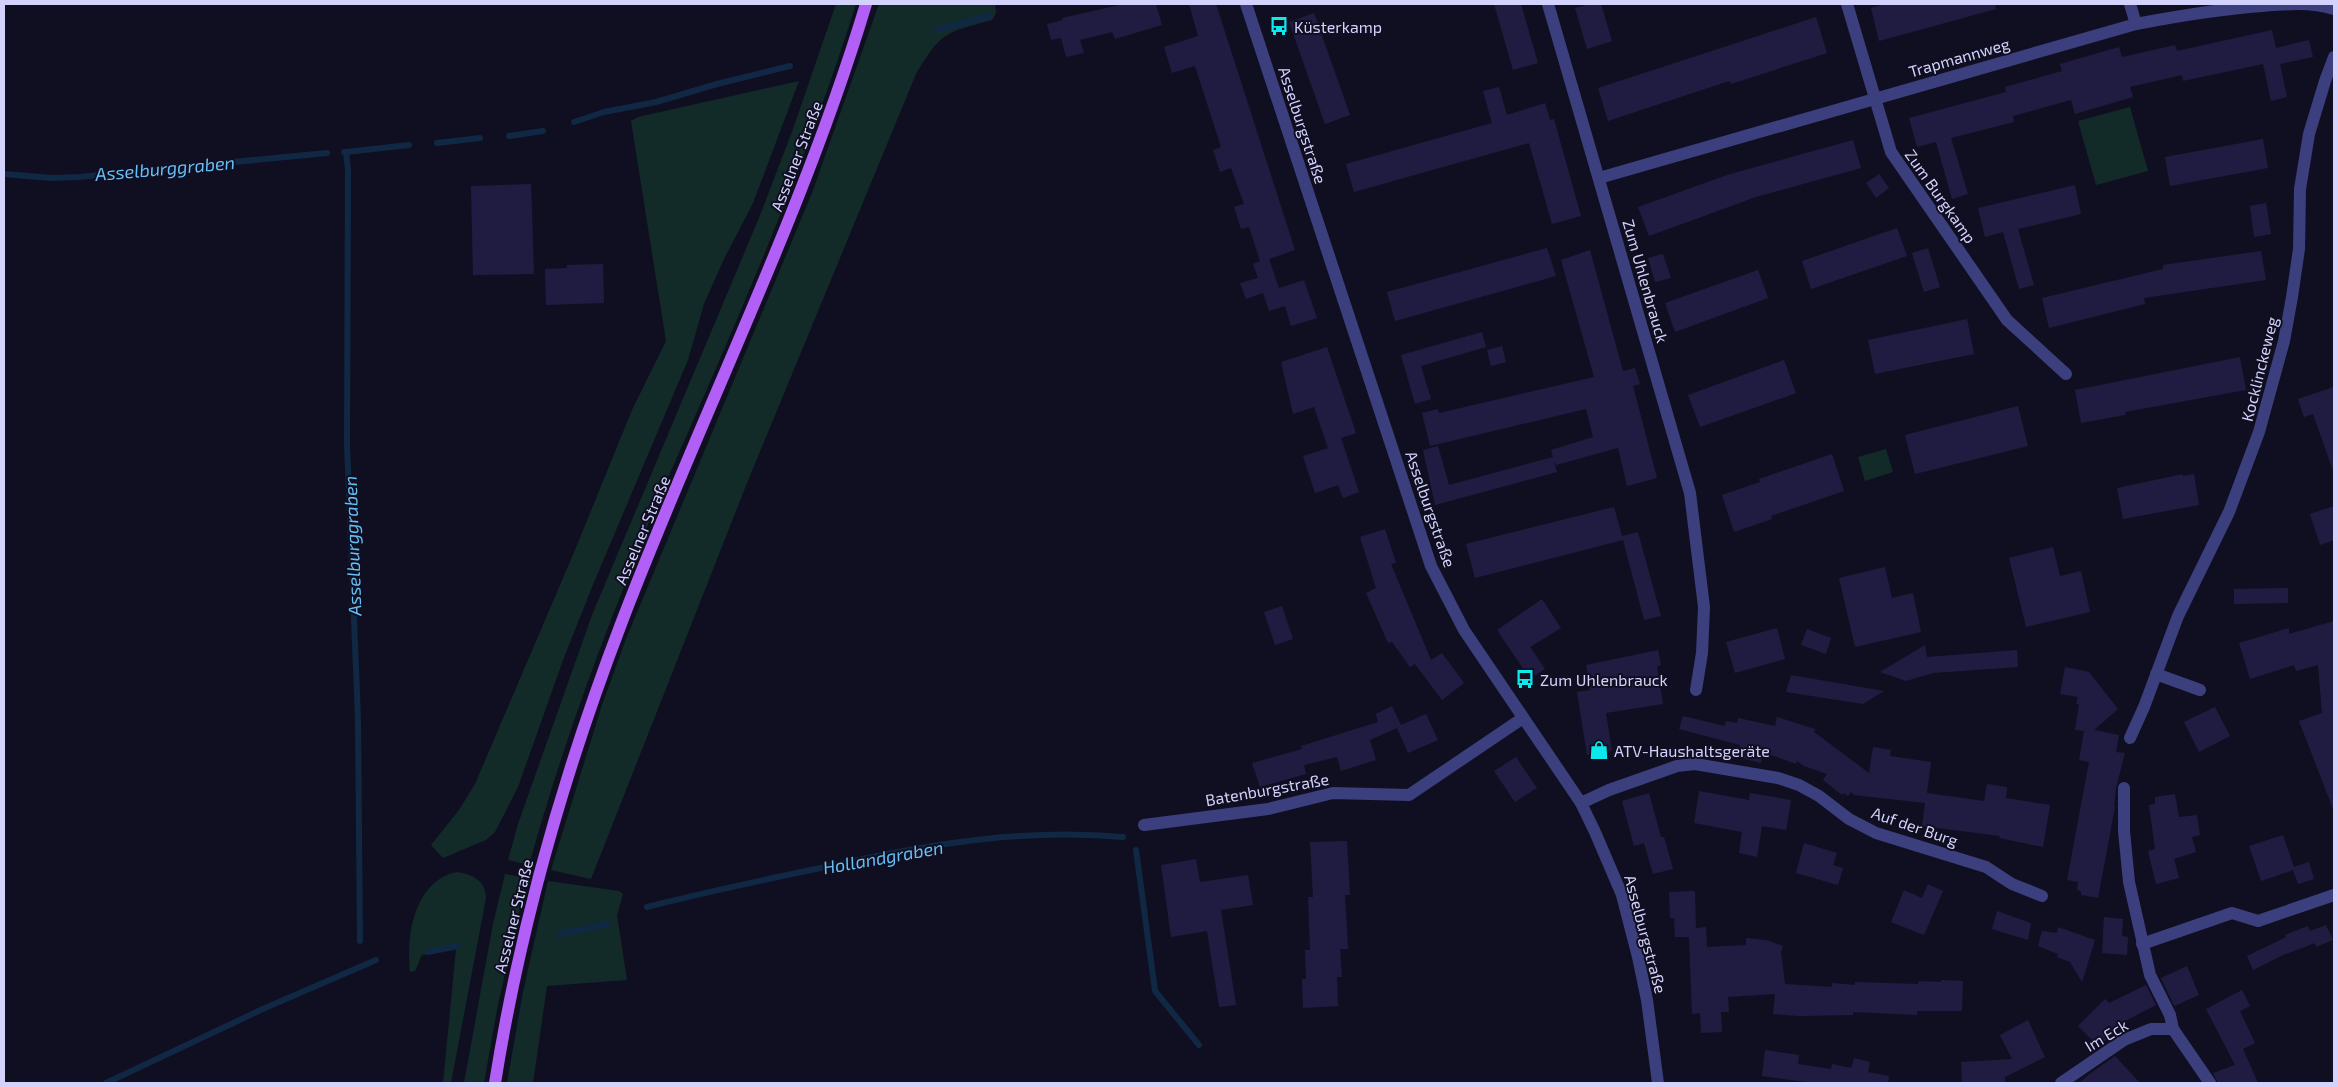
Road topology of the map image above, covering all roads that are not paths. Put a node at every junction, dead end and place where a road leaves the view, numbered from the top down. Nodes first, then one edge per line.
1 (866, 4) edge
2 (1246, 4) edge
3 (1548, 4) edge
4 (1847, 4) edge
5 (2130, 4) edge
6 (2334, 9) edge
7 (2136, 24) junction
8 (2334, 56) edge
9 (1875, 98) junction
10 (1599, 178) junction
11 (2066, 374) dead end
12 (2156, 674) junction
13 (1696, 690) dead end
14 (2200, 690) dead end
15 (1523, 718) junction
16 (2130, 738) dead end
17 (2124, 788) dead end
18 (1581, 803) junction
19 (1144, 825) dead end
20 (2334, 895) edge
21 (2042, 896) dead end
22 (2142, 944) junction
23 (2173, 1029) junction
24 (495, 1083) edge
25 (1658, 1083) edge
26 (2061, 1083) edge
27 (2210, 1083) edge

1 - 24 main road, Asselner Straße
2 - 15 street, Asselburgstraße
3 - 10 street, Zum Uhlenbrauck
4 - 9 street, Zum Burgkamp
5 - 7 street
6 - 7 street, Trapmannweg
7 - 9 street, Trapmannweg
8 - 12 street, Kocklinckeweg
9 - 10 street, Trapmannweg
9 - 11 street, Zum Burgkamp
10 - 13 street, Zum Uhlenbrauck
12 - 14 street
12 - 16 street, Kocklinckeweg
15 - 18 street, Asselburgstraße
15 - 19 street, Batenburgstraße
17 - 22 street
18 - 21 street, Auf der Burg
18 - 25 street, Asselburgstraße
20 - 22 street
22 - 23 street
23 - 26 street, Im Eck
23 - 27 street

